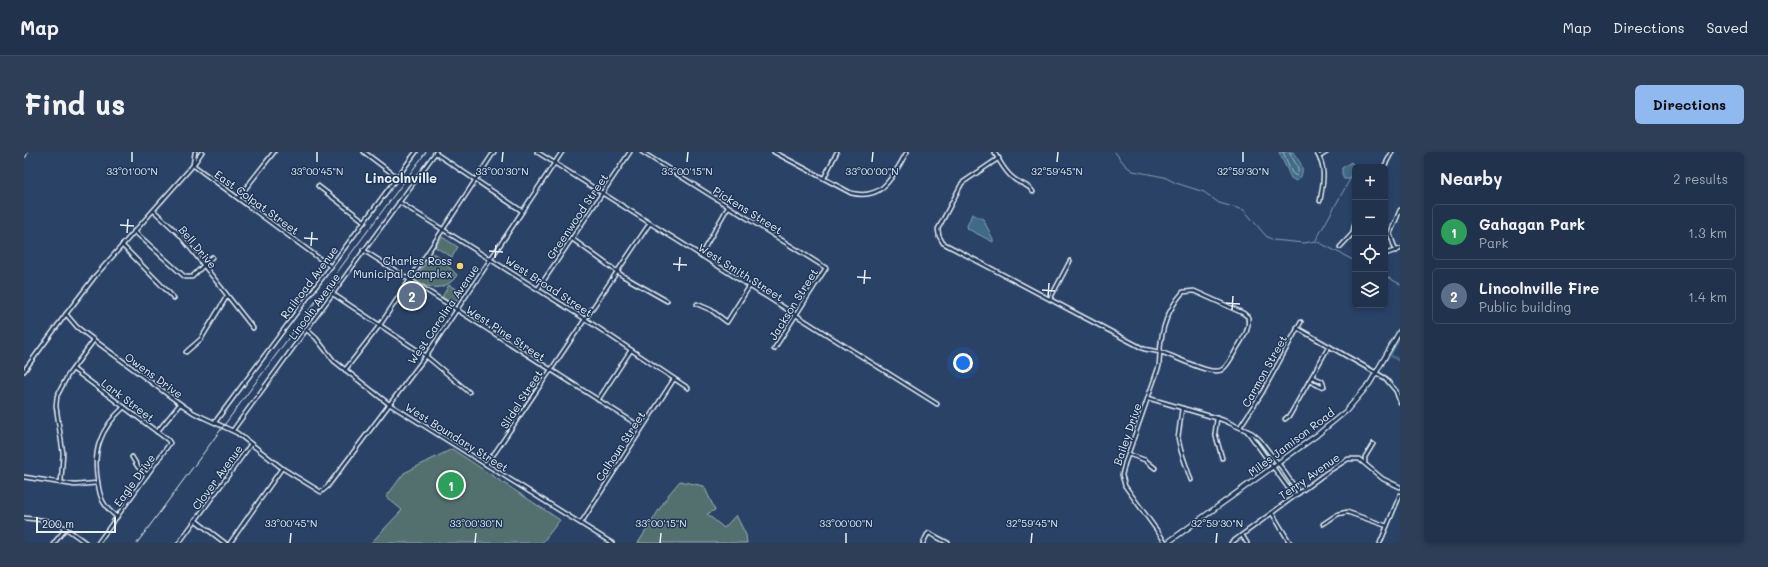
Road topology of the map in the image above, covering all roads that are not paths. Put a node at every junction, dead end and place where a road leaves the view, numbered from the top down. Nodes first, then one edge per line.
1 (195, 152) edge
2 (202, 152) edge
3 (364, 152) edge
4 (416, 152) edge
5 (494, 152) edge
6 (537, 152) edge
7 (562, 152) edge
8 (630, 152) edge
9 (642, 152) edge
10 (774, 152) edge
11 (837, 152) edge
12 (907, 152) edge
13 (994, 152) edge
14 (1316, 152) edge
15 (1327, 152) edge
16 (1392, 152) edge
17 (272, 153) edge
18 (436, 153) edge
19 (1319, 156) junction
20 (999, 158) junction
21 (554, 163) junction
22 (1386, 164) edge
23 (192, 165) junction
24 (397, 178) junction
25 (824, 178) junction
26 (476, 180) junction
27 (318, 186) dead end
28 (602, 192) junction
29 (1033, 192) dead end
30 (238, 198) junction
31 (1320, 200) dead end
32 (399, 202) junction
33 (728, 207) junction
34 (1400, 210) edge
35 (154, 211) junction
36 (522, 212) junction
37 (365, 222) junction
38 (650, 223) junction
39 (442, 229) junction
40 (134, 231) junction
41 (1352, 234) edge
42 (571, 238) junction
43 (122, 244) junction
44 (1340, 247) dead end
45 (1400, 249) edge
46 (363, 250) junction
47 (1396, 251) junction
48 (1388, 253) edge
49 (700, 256) junction
50 (212, 257) dead end
51 (490, 258) junction
52 (1070, 261) dead end
53 (204, 264) junction
54 (331, 267) junction
55 (826, 268) joint
56 (617, 271) junction
57 (410, 280) junction
58 (749, 287) junction
59 (538, 289) junction
60 (333, 294) junction
61 (228, 296) junction
62 (174, 298) dead end
63 (1050, 299) junction
64 (667, 301) dead end
65 (697, 304) dead end
66 (456, 310) junction
67 (66, 314) junction
68 (796, 316) junction
69 (585, 319) junction
70 (1301, 322) dead end
71 (380, 325) junction
72 (253, 328) dead end
73 (1297, 328) junction
74 (307, 330) junction
75 (1400, 331) edge
76 (94, 340) junction
77 (1329, 346) junction
78 (774, 349) dead end
79 (631, 350) junction
80 (186, 352) dead end
81 (1160, 352) junction
82 (426, 356) junction
83 (73, 369) junction
84 (345, 370) junction
85 (550, 370) junction
86 (24, 371) edge
87 (1377, 372) junction
88 (1312, 376) junction
89 (674, 379) junction
90 (1310, 381) junction
91 (688, 388) dead end
92 (469, 392) dead end
93 (1148, 398) junction
94 (598, 400) junction
95 (1400, 402) edge
96 (180, 404) junction
97 (389, 404) junction
98 (937, 404) dead end
99 (124, 407) junction
100 (1182, 408) junction
101 (1217, 418) junction
102 (1285, 419) dead end
103 (215, 422) junction
104 (238, 422) junction
105 (641, 427) junction
106 (1240, 427) junction
107 (233, 430) junction
108 (1245, 430) junction
109 (157, 432) junction
110 (237, 433) junction
111 (251, 444) junction
112 (1373, 444) dead end
113 (169, 445) joint
114 (1128, 454) junction
115 (132, 457) dead end
116 (1222, 458) dead end
117 (1365, 462) junction
118 (1278, 463) junction
119 (486, 464) junction
120 (1274, 466) junction
121 (282, 468) junction
122 (1155, 468) dead end
123 (147, 475) junction
124 (24, 477) edge
125 (1191, 480) dead end
126 (61, 483) junction
127 (98, 483) junction
128 (1400, 487) edge
129 (1299, 493) junction
130 (1400, 495) edge
131 (1294, 496) junction
132 (1399, 503) edge
133 (1272, 513) junction
134 (117, 517) junction
135 (24, 518) edge
136 (196, 520) junction
137 (581, 523) junction
138 (1323, 524) dead end
139 (64, 526) junction
140 (1387, 526) junction
141 (1242, 535) junction
142 (54, 543) edge
143 (86, 543) edge
144 (98, 543) edge
145 (179, 543) edge
146 (226, 543) edge
147 (230, 543) edge
148 (611, 543) edge
149 (923, 543) edge
150 (948, 543) edge
151 (1167, 543) edge
152 (1231, 543) edge
153 (1247, 543) edge
154 (1290, 543) edge
155 (1380, 543) edge

1 - 23 street
2 - 23 street
3 - 24 street
4 - 24 street, Railroad Avenue
5 - 26 street
6 - 21 street, West Smith Street
7 - 21 street, West Carolina Avenue
8 - 28 street, Greenwood Street
9 - 33 street, Pickens Street
10 - 25 street
11 - 25 street
12 - 25 street
13 - 20 street
14 - 19 street
15 - 19 street
16 - 22 street
17 - 30 street
18 - 26 street
18 - 32 street, Lincoln Avenue
19 - 31 street
20 - 29 street
20 - 63 street
21 - 28 street, West Smith Street
21 - 36 street, West Carolina Avenue
23 - 30 street, East Colpat Street
23 - 35 street
24 - 37 street, Railroad Avenue
26 - 36 street
26 - 39 street
27 - 37 street
28 - 38 street, West Smith Street
28 - 42 street, Greenwood Street
30 - 54 street, East Colpat Street
32 - 39 street, West Broad Street
32 - 46 street, Lincoln Avenue
33 - 49 street
33 - 55 street, Pickens Street
34 - 47 street
35 - 40 street
35 - 53 street, Bell Drive
36 - 51 street, West Carolina Avenue
37 - 54 street, Railroad Avenue
38 - 49 street, West Smith Street
38 - 56 street, Slidel Street
39 - 51 street, West Broad Street
39 - 57 street
40 - 43 street
40 - 53 street
41 - 44 street
42 - 56 street
42 - 59 street, Greenwood Street
43 - 62 street
43 - 67 street
45 - 47 street
46 - 57 street, West Pine Street
46 - 60 street, Lincoln Avenue
47 - 48 street
49 - 58 street, West Smith Street
50 - 53 street
51 - 59 street, West Broad Street
51 - 66 street, West Carolina Avenue
52 - 63 street
53 - 61 street, Bell Drive
54 - 103 street, Railroad Avenue
55 - 68 street, Jackson Street
56 - 64 street
56 - 69 street, Slidel Street
57 - 66 street, West Pine Street
57 - 71 street
58 - 65 street
58 - 68 street, West Smith Street
59 - 69 street, West Broad Street
60 - 71 street
60 - 74 street, Lincoln Avenue
61 - 72 street, Bell Drive
61 - 80 street
63 - 81 street
66 - 82 street, West Carolina Avenue
66 - 85 street, West Pine Street
67 - 76 street, Owens Drive
67 - 86 street
68 - 78 street, Jackson Street
68 - 98 street, West Smith Street
69 - 79 street, West Broad Street
69 - 85 street, Slidel Street
70 - 73 street, Carmon Street
71 - 82 street
71 - 84 street
73 - 77 street
73 - 106 street, Carmon Street
74 - 84 street, West Boundary Street
74 - 104 street, Lincoln Avenue
75 - 87 main road, Miles Jamison Road
76 - 83 street
76 - 96 street, Owens Drive
77 - 87 street
77 - 88 street
79 - 89 street, West Broad Street
79 - 94 street
81 - 81 street
81 - 93 street, Bailey Drive
82 - 92 street
82 - 97 street, West Carolina Avenue
83 - 99 street, Lark Street
83 - 126 street
84 - 97 street, West Boundary Street
85 - 94 street, West Pine Street
85 - 119 street, Slidel Street
87 - 95 street
87 - 118 main road, Miles Jamison Road
88 - 90 street
88 - 90 street
89 - 91 street, West Broad Street
89 - 105 street, Calhoun Street
90 - 102 street
93 - 100 street
93 - 114 street, Bailey Drive
94 - 105 street, West Pine Street
96 - 103 street, Owens Drive
96 - 109 street
97 - 119 street, West Boundary Street
97 - 121 street, Owens Drive
99 - 109 street, Lark Street
99 - 127 street
100 - 101 street
100 - 125 street
101 - 106 street
101 - 116 street
103 - 107 street, Owens Drive
104 - 107 street, Lincoln Avenue
104 - 110 street
105 - 137 street, Calhoun Street
106 - 108 street
107 - 110 street, Owens Drive
108 - 118 street
108 - 120 street
109 - 113 street, Lark Street
110 - 111 street, Owens Drive
111 - 121 street, Owens Drive
111 - 136 street, Clover Avenue
112 - 117 street
113 - 123 street, Eagle Drive
114 - 122 street
114 - 151 street, Bailey Drive
115 - 123 street
117 - 128 street
117 - 129 street, Terry Avenue
118 - 120 main road, Miles Jamison Road
118 - 129 street
119 - 137 street, West Boundary Street
120 - 131 street
120 - 151 main road, Miles Jamison Road
121 - 147 street
123 - 134 street, Eagle Drive
124 - 126 street
126 - 127 street
127 - 134 street
129 - 131 street, Terry Avenue
130 - 132 street
131 - 133 street, Terry Avenue
132 - 140 street
133 - 141 street, Terry Avenue
133 - 154 street
134 - 144 street, Eagle Drive
135 - 139 street
136 - 145 street, Clover Avenue
136 - 146 street
137 - 148 street, West Boundary Street
138 - 140 street
139 - 142 street
139 - 143 street
140 - 155 street
141 - 152 street, Terry Avenue
141 - 153 street
149 - 150 street

